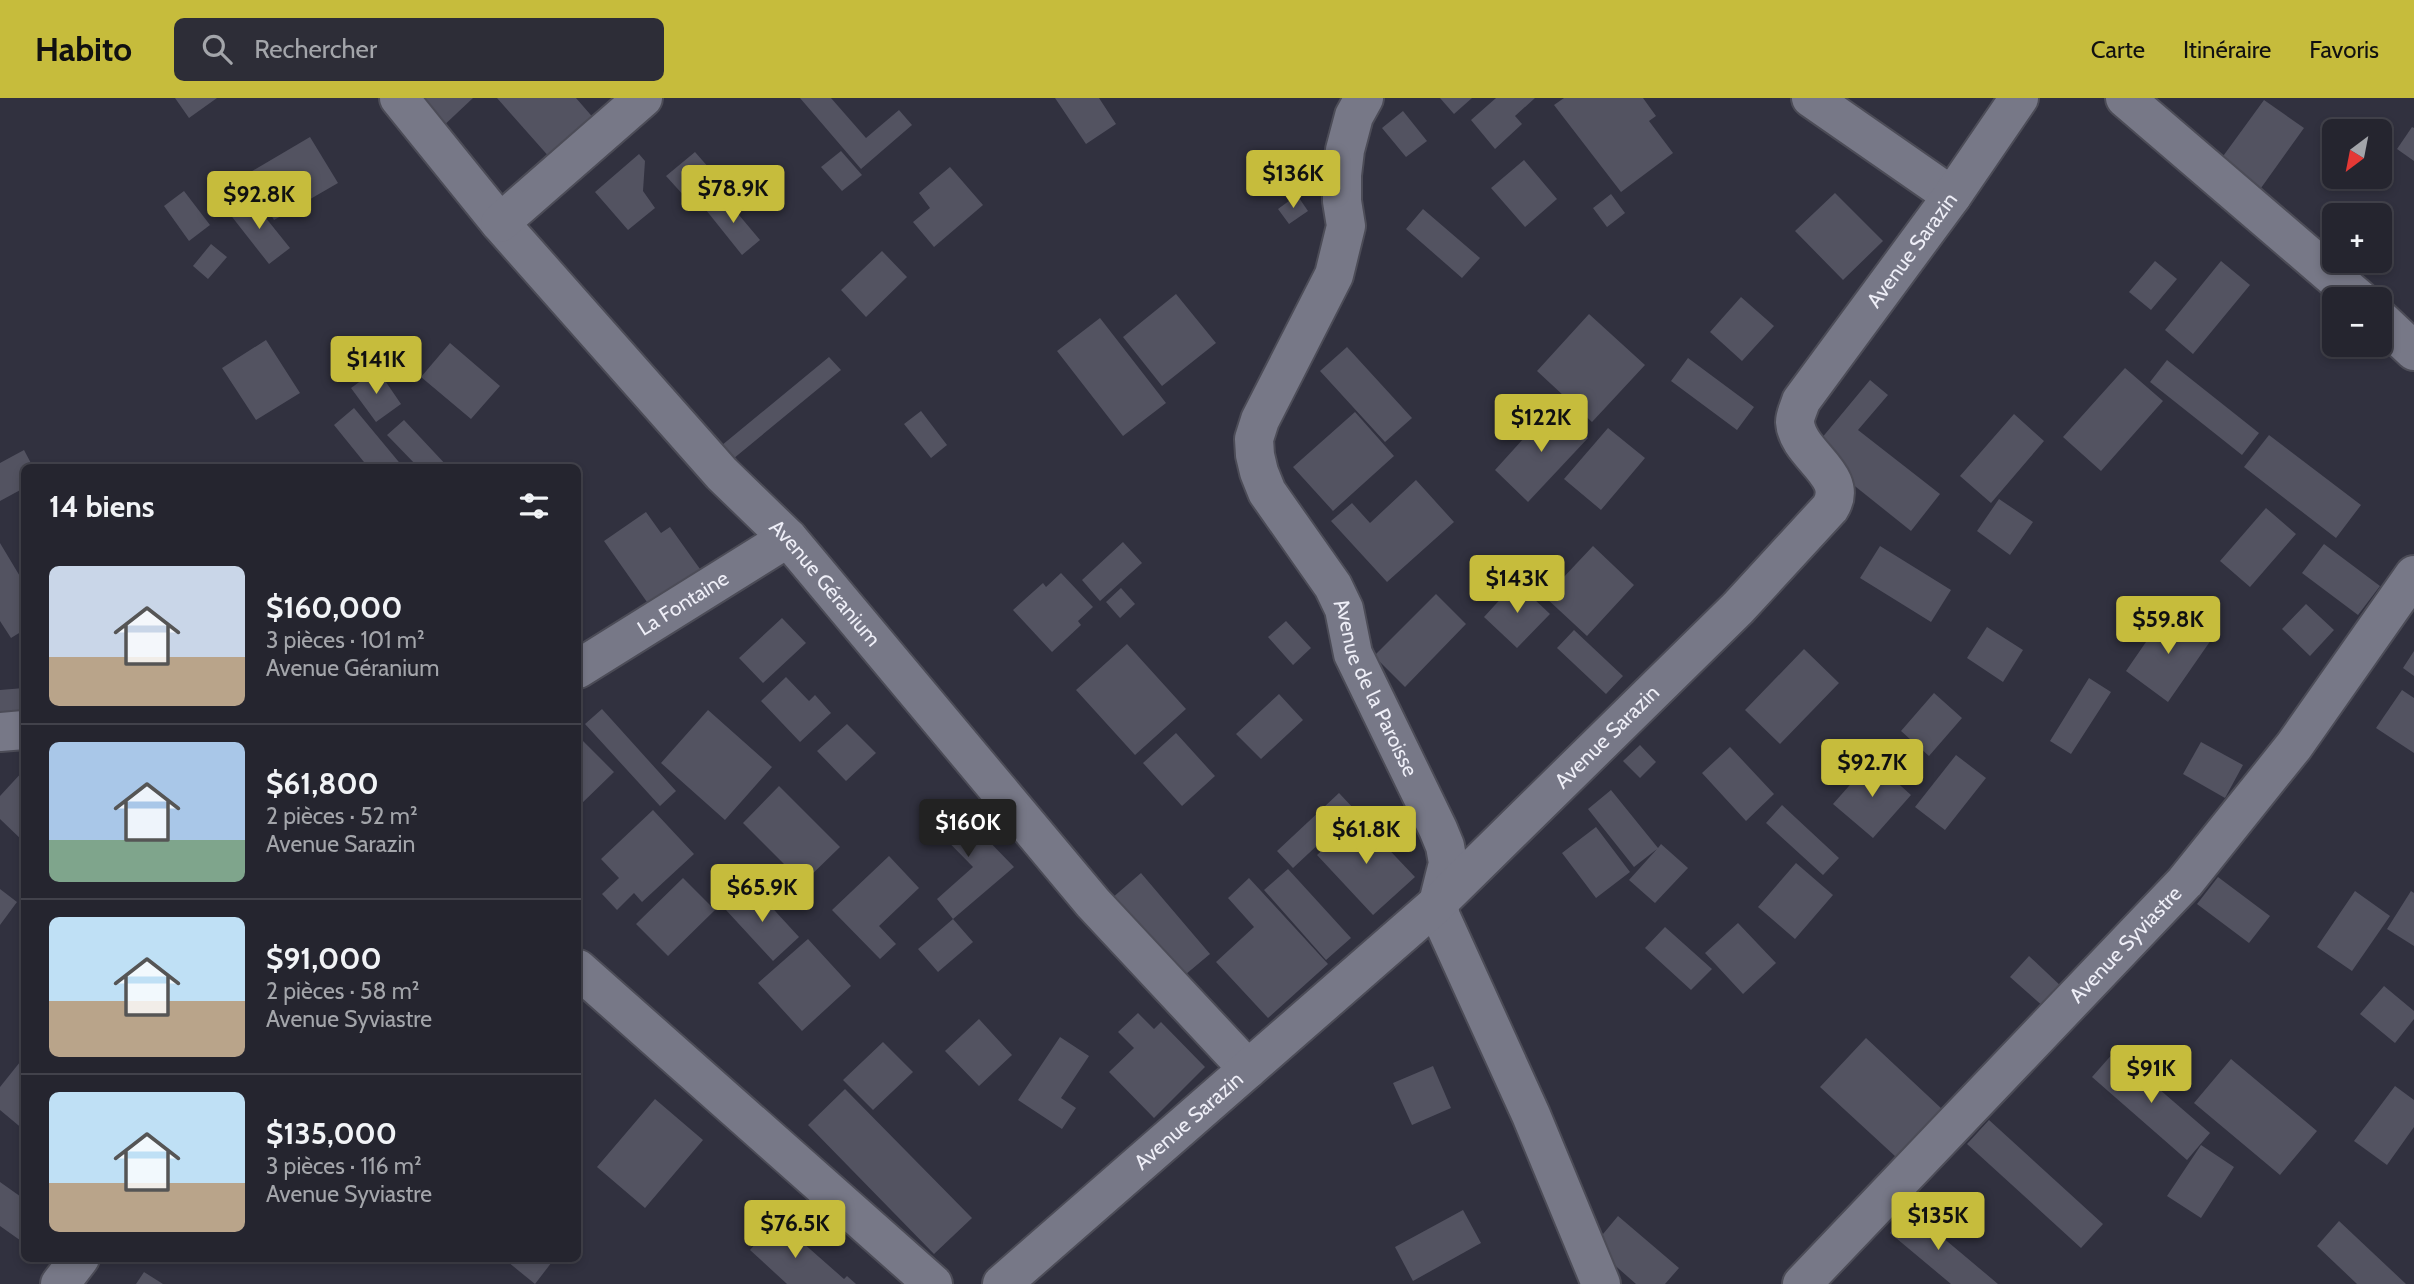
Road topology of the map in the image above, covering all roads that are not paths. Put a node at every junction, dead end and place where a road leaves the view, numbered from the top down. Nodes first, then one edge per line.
1 (399, 98) edge
2 (643, 98) edge
3 (1364, 98) edge
4 (1811, 98) edge
5 (2019, 98) edge
6 (2125, 98) edge
7 (1952, 196) junction
8 (500, 223) junction
9 (2345, 287) edge
10 (2392, 330) edge
11 (2414, 351) edge
12 (788, 538) junction
13 (2414, 575) edge
14 (581, 666) edge
15 (21, 730) edge
16 (0, 732) edge
17 (1438, 903) junction
18 (581, 972) edge
19 (1248, 1069) junction
20 (77, 1262) edge
21 (60, 1284) edge
22 (933, 1284) edge
23 (1002, 1284) edge
24 (1601, 1284) edge
25 (1802, 1284) edge

1 - 8 street, Avenue Géranium
2 - 8 street
3 - 17 street, Avenue de la Paroisse
4 - 7 street
5 - 7 street, Avenue Sarazin
6 - 9 street
7 - 17 street, Avenue Sarazin
8 - 12 street, Avenue Géranium
10 - 11 street
12 - 14 street, La Fontaine
12 - 19 street, Avenue Géranium
13 - 25 street, Avenue Syviastre
15 - 16 street
17 - 19 street, Avenue Sarazin
17 - 24 street
18 - 22 street
19 - 23 street, Avenue Sarazin
20 - 21 street

